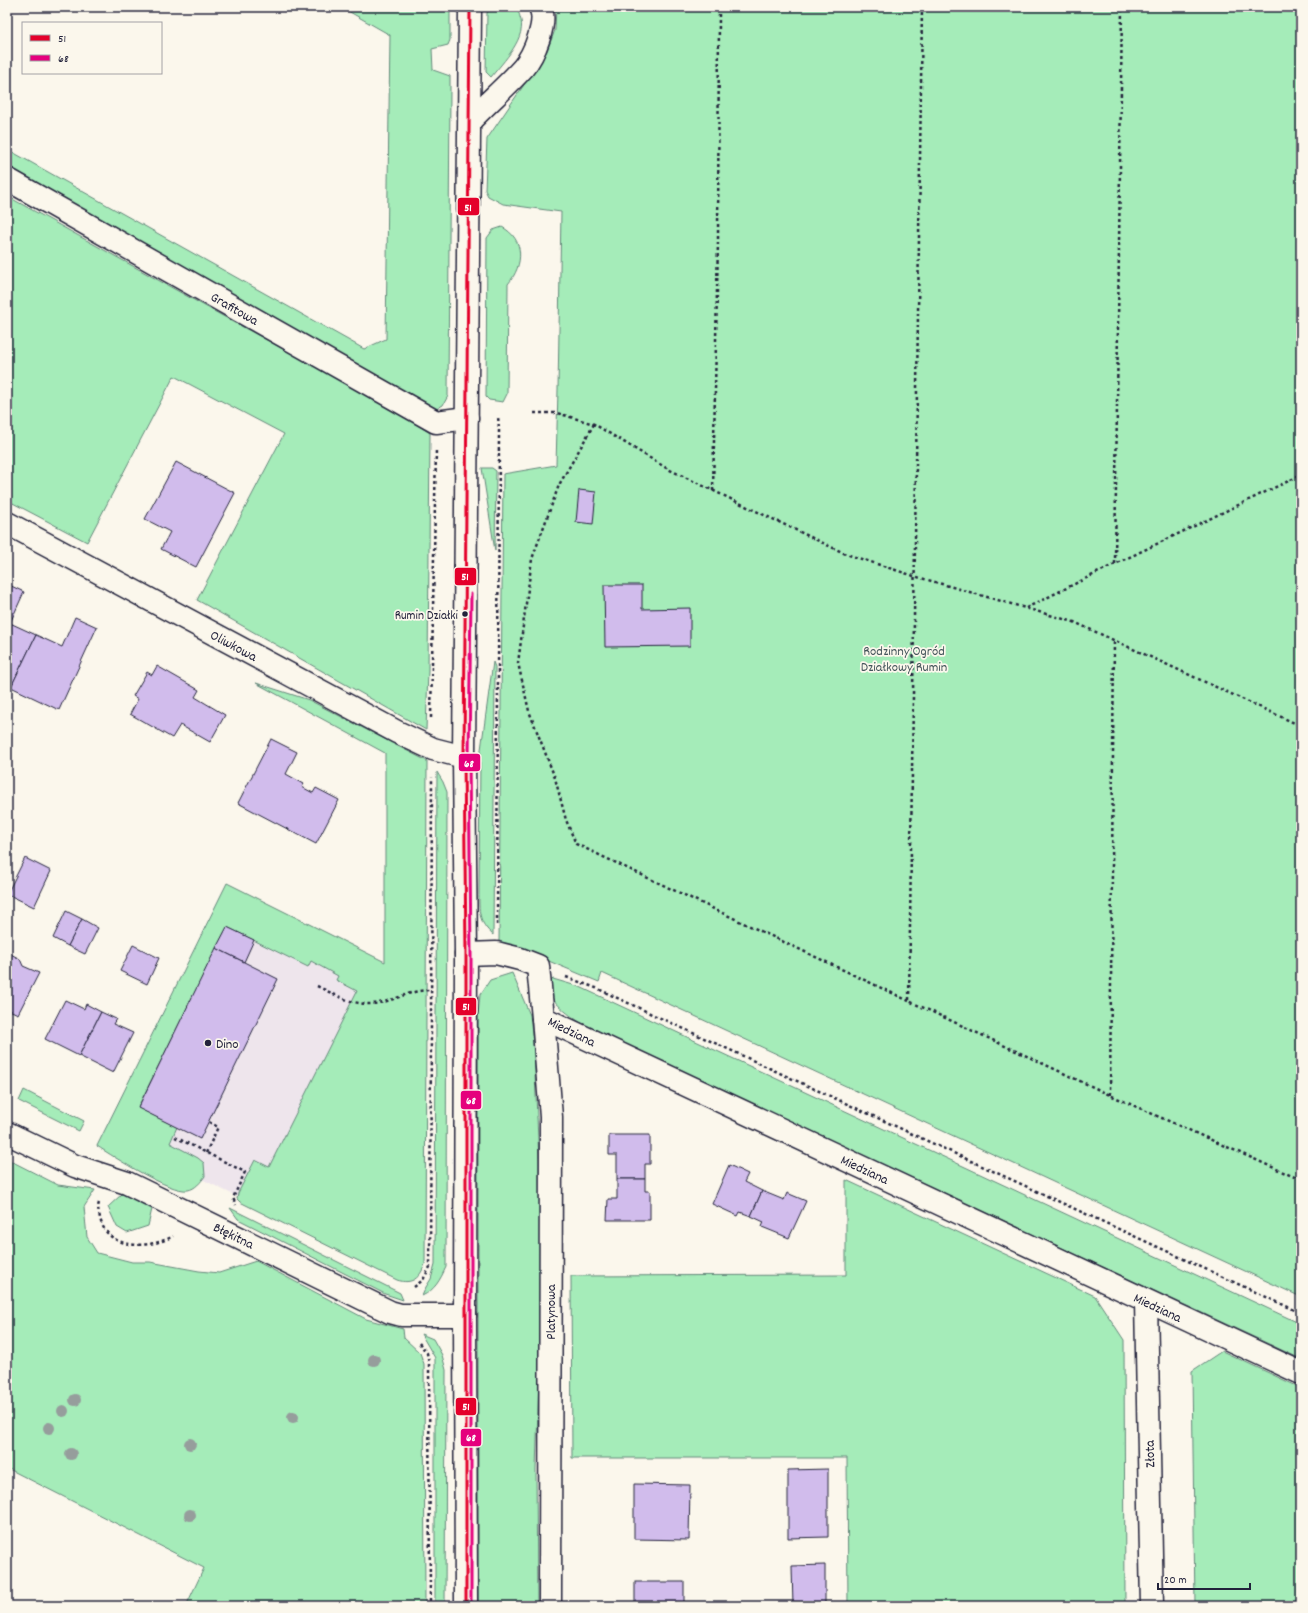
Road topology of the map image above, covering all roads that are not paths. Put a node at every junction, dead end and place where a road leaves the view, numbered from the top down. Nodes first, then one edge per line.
1 (470, 7) edge
2 (540, 7) edge
3 (470, 121) junction
4 (7, 179) edge
5 (467, 418) junction
6 (7, 523) edge
7 (464, 757) junction
8 (466, 954) junction
9 (543, 1018) junction
10 (7, 1133) edge
11 (1146, 1301) junction
12 (465, 1315) junction
13 (1301, 1373) edge
14 (466, 1606) edge
15 (550, 1606) edge
16 (1152, 1606) edge

1 - 3 street
2 - 3 street
3 - 5 street
4 - 5 street, Grafitowa
5 - 7 street
6 - 7 street, Oliwkowa
7 - 8 street
8 - 9 street, Miedziana
8 - 12 street
9 - 11 street, Miedziana
9 - 15 street, Platynowa
10 - 12 street, Błękitna
11 - 13 street, Miedziana
11 - 16 street, Złota
12 - 14 street

